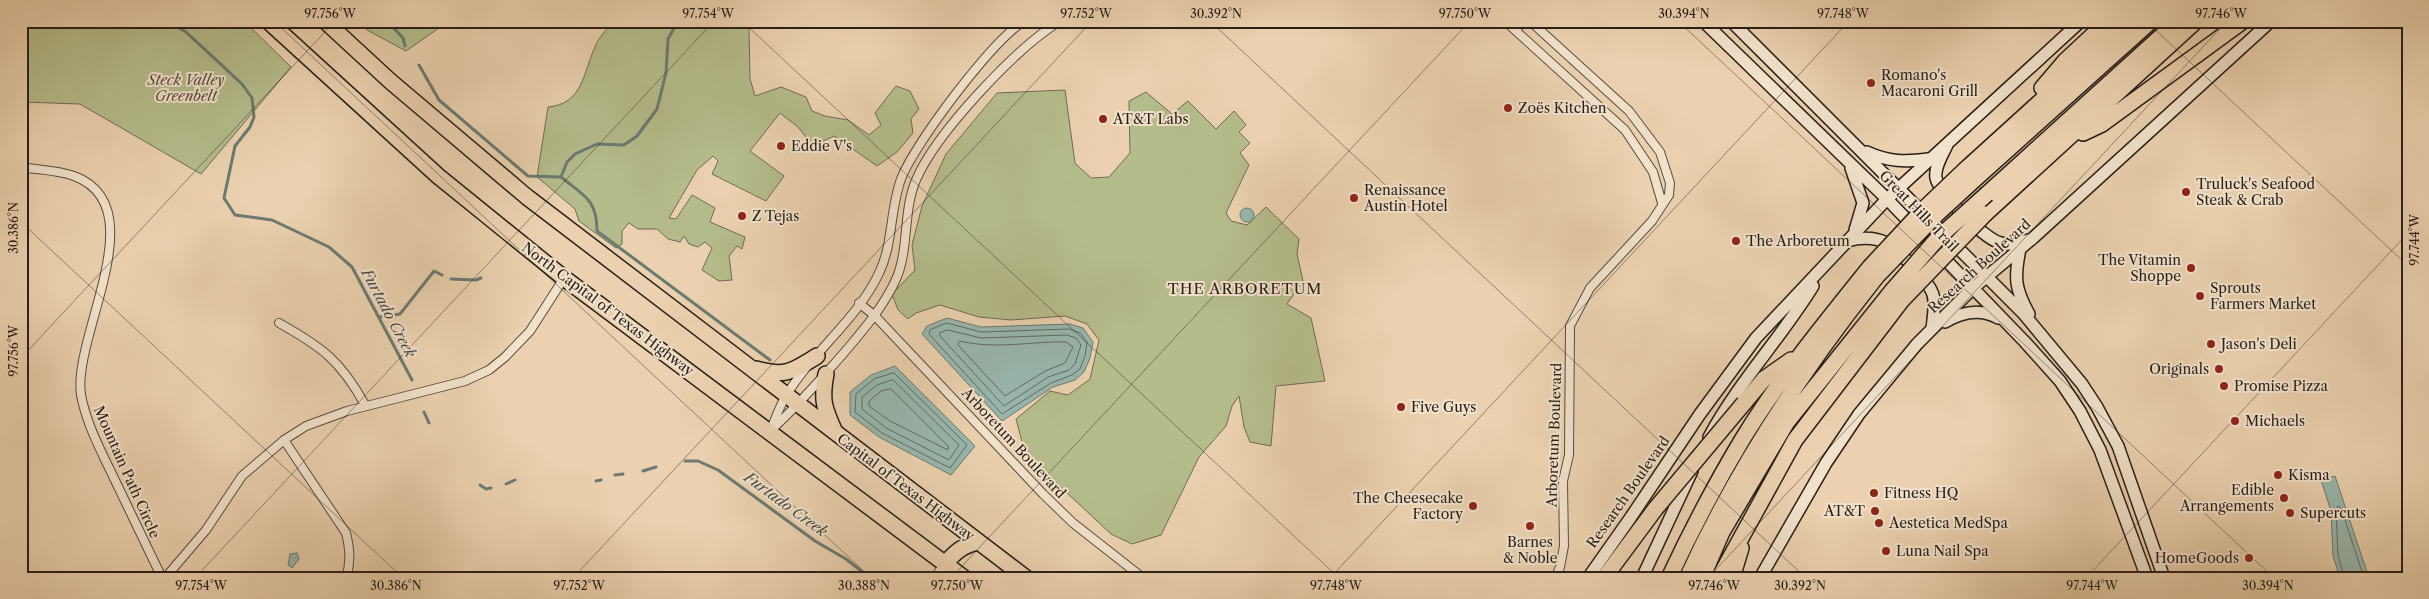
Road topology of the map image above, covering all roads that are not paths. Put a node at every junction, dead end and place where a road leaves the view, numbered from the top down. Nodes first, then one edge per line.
1 (268, 21) edge
2 (326, 21) edge
3 (1024, 21) edge
4 (1060, 21) edge
5 (1505, 21) edge
6 (1524, 21) edge
7 (1530, 21) edge
8 (1703, 21) edge
9 (1732, 21) edge
10 (2081, 21) edge
11 (2108, 21) edge
12 (2129, 21) edge
13 (2151, 21) edge
14 (2178, 21) edge
15 (2196, 21) edge
16 (2243, 21) edge
17 (2272, 21) edge
18 (1515, 30) junction
19 (2005, 132) junction
20 (2068, 140) junction
21 (1948, 141) junction
22 (1859, 148) junction
23 (1928, 159) junction
24 (1848, 162) junction
25 (21, 167) edge
26 (1970, 175) junction
27 (1899, 188) junction
28 (1992, 198) junction
29 (1887, 199) junction
30 (1662, 203) junction
31 (1850, 238) junction
32 (2033, 238) junction
33 (2020, 249) junction
34 (1827, 263) junction
35 (1874, 272) junction
36 (1986, 277) junction
37 (564, 278) junction
38 (1972, 288) junction
39 (1897, 295) junction
40 (859, 303) junction
41 (875, 316) junction
42 (2005, 322) junction
43 (279, 323) dead end
44 (1932, 329) junction
45 (2038, 329) junction
46 (1802, 351) junction
47 (817, 356) junction
48 (747, 366) junction
49 (826, 374) junction
50 (786, 396) junction
51 (365, 405) junction
52 (799, 406) junction
53 (770, 431) junction
54 (836, 433) junction
55 (284, 440) junction
56 (1747, 525) junction
57 (979, 542) junction
58 (945, 564) junction
59 (164, 578) edge
60 (346, 578) edge
61 (934, 578) edge
62 (964, 578) edge
63 (1026, 578) edge
64 (1143, 578) edge
65 (1555, 578) edge
66 (1588, 578) edge
67 (1604, 578) edge
68 (1642, 578) edge
69 (1669, 578) edge
70 (1687, 578) edge
71 (1702, 578) edge
72 (1719, 578) edge
73 (1732, 578) edge
74 (1760, 578) edge
75 (2147, 578) edge
76 (2164, 578) edge

1 - 37 highway, North Capital of Texas Highway
2 - 48 highway
3 - 40 street
4 - 41 street
5 - 18 street
6 - 18 street
7 - 30 street, Arboretum Boulevard
8 - 24 main road, Great Hills Trail
9 - 22 main road, Great Hills Trail
10 - 21 main road, Research Boulevard
11 - 19 highway
12 - 19 highway
13 - 26 highway
14 - 28 highway
15 - 20 highway
16 - 20 highway
17 - 32 main road, Research Boulevard
18 - 30 street
19 - 26 highway
20 - 28 highway
21 - 23 main road, Research Boulevard
21 - 32 main road
22 - 23 main road
22 - 27 main road, Great Hills Trail
23 - 27 main road, Research Boulevard
24 - 29 main road, Great Hills Trail
24 - 31 main road
25 - 59 street, Mountain Path Circle
26 - 35 highway, bridge
27 - 29 main road, Research Boulevard
27 - 36 main road, Great Hills Trail
28 - 39 highway, bridge
29 - 31 main road, Research Boulevard
29 - 38 main road, Great Hills Trail
30 - 65 street, Arboretum Boulevard
31 - 34 main road, Research Boulevard
31 - 44 main road
32 - 33 main road, Research Boulevard
33 - 36 main road, Research Boulevard
33 - 45 main road
34 - 66 main road, Research Boulevard
34 - 68 main road, Research Boulevard
35 - 46 highway
35 - 70 highway
36 - 38 main road, Research Boulevard
36 - 45 main road, Great Hills Trail
37 - 51 street
37 - 53 highway, North Capital of Texas Highway
38 - 42 main road, Great Hills Trail
38 - 44 main road, Research Boulevard
39 - 56 highway
39 - 71 highway
40 - 41 street, Arboretum Boulevard
40 - 47 street
41 - 49 street
41 - 64 street, Arboretum Boulevard
42 - 44 main road
42 - 75 main road, Great Hills Trail
43 - 51 street
44 - 74 main road, Research Boulevard
45 - 76 main road, Great Hills Trail
46 - 67 highway, bridge
46 - 69 highway
47 - 48 highway
47 - 50 street
48 - 50 highway
49 - 52 street
49 - 54 highway
50 - 52 highway, Capital of Texas Highway
50 - 53 street
51 - 55 street
52 - 53 street
52 - 54 highway, Capital of Texas Highway
53 - 58 highway, North Capital of Texas Highway
54 - 57 highway, Capital of Texas Highway
55 - 59 street
55 - 60 street
56 - 72 highway
56 - 73 highway
57 - 58 highway
57 - 63 highway, Capital of Texas Highway
58 - 61 street
58 - 62 highway, North Capital of Texas Highway

